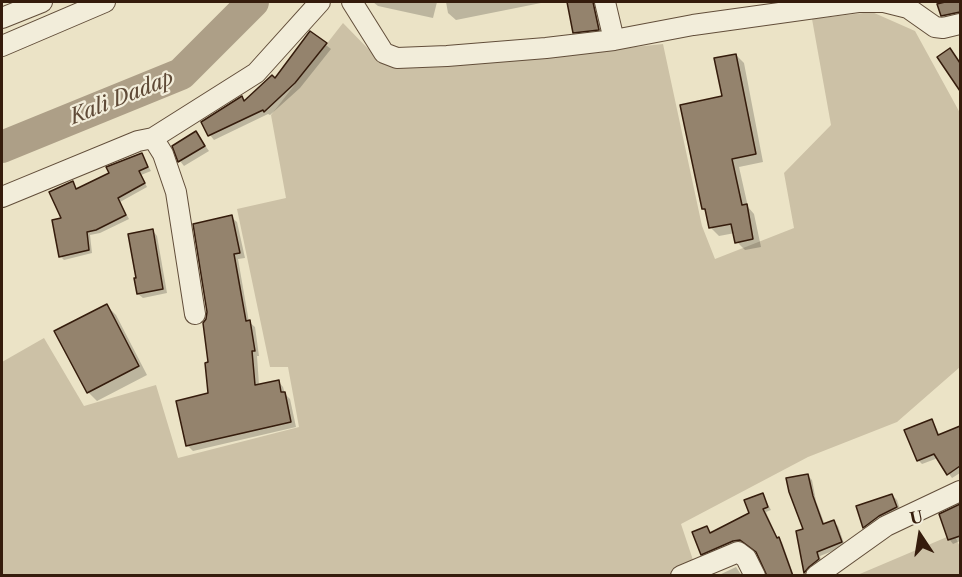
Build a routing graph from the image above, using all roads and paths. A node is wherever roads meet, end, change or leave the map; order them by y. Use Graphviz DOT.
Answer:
graph roads {
  1 [pos="42,2"];
  2 [pos="105,2"];
  3 [pos="320,2"];
  4 [pos="352,2"];
  5 [pos="605,2"];
  6 [pos="882,2"];
  7 [pos="2,18"];
  8 [pos="960,24"];
  9 [pos="614,40"];
  10 [pos="2,46"];
  11 [pos="153,138"];
  12 [pos="2,197"];
  13 [pos="195,314"];
  14 [pos="960,491"];
  15 [pos="681,576"];
  16 [pos="755,576"];
  17 [pos="816,576"];
  1 -- 7 [label="street"];
  2 -- 10 [label="street"];
  3 -- 11 [label="street"];
  4 -- 9 [label="street"];
  5 -- 9 [label="street"];
  6 -- 8 [label="street"];
  6 -- 9 [label="street"];
  11 -- 12 [label="street"];
  11 -- 13 [label="street"];
  14 -- 17 [label="street"];
  15 -- 16 [label="street"];
}
